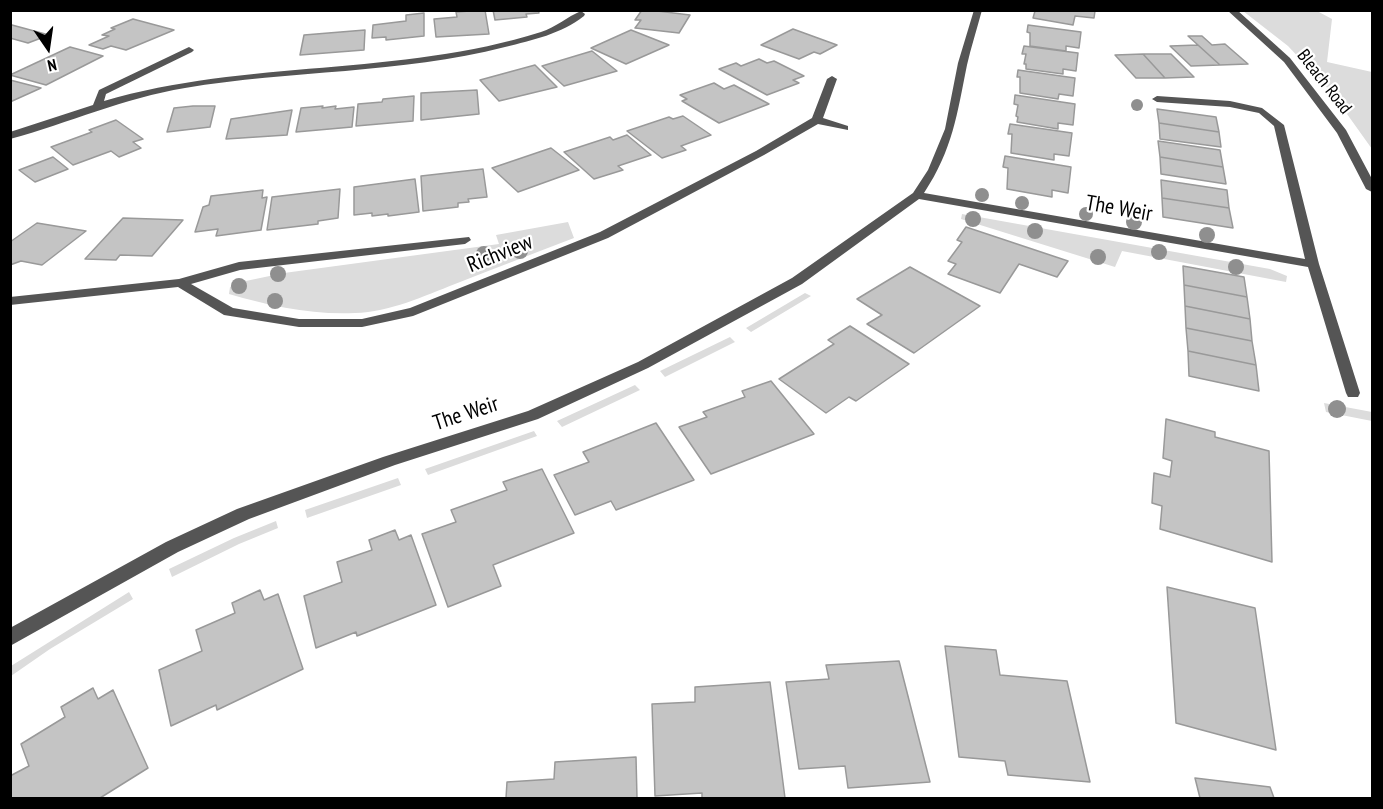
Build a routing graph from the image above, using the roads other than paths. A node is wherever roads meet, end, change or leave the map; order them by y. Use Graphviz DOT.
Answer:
graph roads {
  1 [pos="978,10"];
  2 [pos="1232,10"];
  3 [pos="581,14"];
  4 [pos="189,50"];
  5 [pos="832,79"];
  6 [pos="1157,99"];
  7 [pos="98,105"];
  8 [pos="817,120"];
  9 [pos="844,128"];
  10 [pos="10,136"];
  11 [pos="1372,189"];
  12 [pos="917,195"];
  13 [pos="465,240"];
  14 [pos="1313,264"];
  15 [pos="180,283"];
  16 [pos="10,301"];
  17 [pos="1353,393"];
  18 [pos="10,638"];
  1 -- 12 [label="street, The Weir"];
  2 -- 11 [label="street, Bleach Road"];
  3 -- 7 [label="street"];
  4 -- 7 [label="street"];
  5 -- 8 [label="street"];
  6 -- 14 [label="street"];
  7 -- 10 [label="street"];
  8 -- 9 [label="street"];
  8 -- 15 [label="street, Richview"];
  12 -- 14 [label="street, The Weir"];
  12 -- 18 [label="street, The Weir"];
  13 -- 15 [label="street, Richview"];
  14 -- 17 [label="street"];
  15 -- 16 [label="street, Richview"];
}
